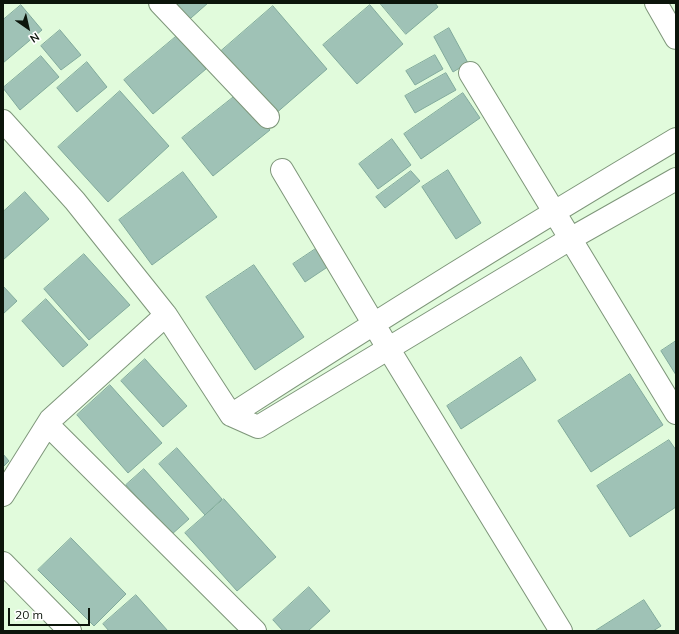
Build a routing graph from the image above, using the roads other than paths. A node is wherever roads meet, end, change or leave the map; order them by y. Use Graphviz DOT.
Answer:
graph roads {
  1 [pos="160,3"];
  2 [pos="656,3"];
  3 [pos="676,38"];
  4 [pos="470,73"];
  5 [pos="268,117"];
  6 [pos="3,122"];
  7 [pos="676,139"];
  8 [pos="282,170"];
  9 [pos="676,179"];
  10 [pos="555,211"];
  11 [pos="570,240"];
  12 [pos="166,315"];
  13 [pos="374,325"];
  14 [pos="388,348"];
  15 [pos="676,413"];
  16 [pos="231,415"];
  17 [pos="48,425"];
  18 [pos="3,495"];
  19 [pos="3,563"];
  20 [pos="70,631"];
  21 [pos="255,631"];
  22 [pos="560,631"];
  1 -- 5 [label="street"];
  2 -- 3 [label="street"];
  4 -- 10 [label="street"];
  6 -- 12 [label="street"];
  7 -- 10 [label="street"];
  8 -- 13 [label="street"];
  9 -- 11 [label="street"];
  10 -- 11 [label="street"];
  10 -- 13 [label="street"];
  11 -- 14 [label="street"];
  11 -- 15 [label="street"];
  12 -- 16 [label="street"];
  12 -- 17 [label="street"];
  13 -- 14 [label="street"];
  13 -- 16 [label="street"];
  14 -- 16 [label="street"];
  14 -- 22 [label="street"];
  17 -- 18 [label="street"];
  17 -- 21 [label="street"];
  19 -- 20 [label="street"];
}
